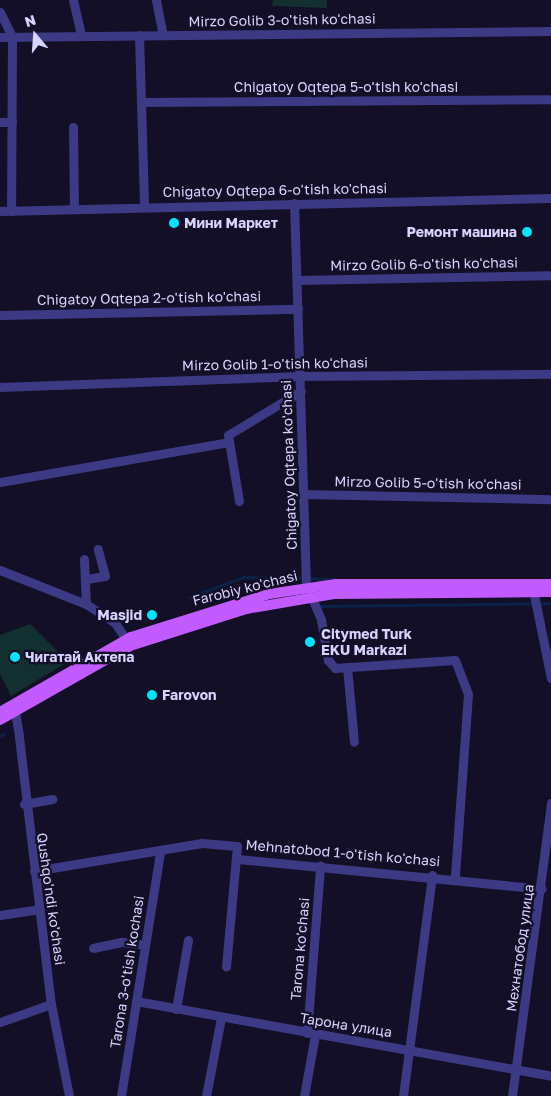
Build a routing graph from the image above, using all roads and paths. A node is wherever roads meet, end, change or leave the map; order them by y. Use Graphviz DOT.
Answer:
graph roads {
  1 [pos="73,0"];
  2 [pos="156,0"];
  3 [pos="0,12"];
  4 [pos="551,31"];
  5 [pos="139,35"];
  6 [pos="163,35"];
  7 [pos="80,36"];
  8 [pos="0,37"];
  9 [pos="12,37"];
  10 [pos="551,99"];
  11 [pos="141,102"];
  12 [pos="0,122"];
  13 [pos="12,122"];
  14 [pos="73,127"];
  15 [pos="551,198"];
  16 [pos="294,203"];
  17 [pos="144,206"];
  18 [pos="74,207"];
  19 [pos="0,211"];
  20 [pos="11,211"];
  21 [pos="551,275"];
  22 [pos="297,280"];
  23 [pos="298,309"];
  24 [pos="0,315"];
  25 [pos="551,374"];
  26 [pos="300,376"];
  27 [pos="0,387"];
  28 [pos="301,391"];
  29 [pos="229,442"];
  30 [pos="0,482"];
  31 [pos="304,494"];
  32 [pos="551,499"];
  33 [pos="239,501"];
  34 [pos="98,549"];
  35 [pos="84,560"];
  36 [pos="0,570"];
  37 [pos="86,579"];
  38 [pos="551,584"];
  39 [pos="533,588"];
  40 [pos="551,592"];
  41 [pos="311,596"];
  42 [pos="86,604"];
  43 [pos="128,643"];
  44 [pos="347,667"];
  45 [pos="551,678"];
  46 [pos="7,711"];
  47 [pos="0,720"];
  48 [pos="354,742"];
  49 [pos="53,798"];
  50 [pos="551,803"];
  51 [pos="24,804"];
  52 [pos="160,853"];
  53 [pos="238,859"];
  54 [pos="320,866"];
  55 [pos="34,871"];
  56 [pos="432,875"];
  57 [pos="455,877"];
  58 [pos="542,889"];
  59 [pos="40,909"];
  60 [pos="0,914"];
  61 [pos="188,940"];
  62 [pos="145,945"];
  63 [pos="93,948"];
  64 [pos="226,968"];
  65 [pos="136,1001"];
  66 [pos="50,1004"];
  67 [pos="176,1009"];
  68 [pos="221,1018"];
  69 [pos="0,1022"];
  70 [pos="311,1034"];
  71 [pos="412,1048"];
  72 [pos="516,1070"];
  73 [pos="551,1076"];
  74 [pos="69,1096"];
  75 [pos="121,1096"];
  76 [pos="206,1096"];
  77 [pos="304,1096"];
  78 [pos="403,1096"];
  79 [pos="512,1096"];
  1 -- 7 [label="street"];
  2 -- 6 [label="street"];
  3 -- 9 [label="street"];
  4 -- 6 [label="street, Mirzo Golib 3-o'tish ko'chasi"];
  5 -- 6 [label="street, Mirzo Golib 3-o'tish ko'chasi"];
  5 -- 7 [label="street, Mirzo Golib 3-o'tish ko'chasi"];
  5 -- 11 [label="street"];
  7 -- 9 [label="street, Mirzo Golib 3-o'tish ko'chasi"];
  8 -- 9 [label="street, Mirzo Golib 3-o'tish ko'chasi"];
  9 -- 13 [label="street"];
  10 -- 11 [label="street, Chigatoy Oqtepa 5-o'tish ko'chasi"];
  11 -- 17 [label="street"];
  12 -- 13 [label="street"];
  13 -- 20 [label="street"];
  14 -- 18 [label="street"];
  15 -- 16 [label="street, Chigatoy Oqtepa 6-o'tish ko'chasi"];
  16 -- 17 [label="street, Chigatoy Oqtepa 6-o'tish ko'chasi"];
  16 -- 22 [label="street, Chigatoy Oqtepa ko'chasi"];
  17 -- 18 [label="street, Chigatoy Oqtepa 6-o'tish ko'chasi"];
  18 -- 20 [label="street, Chigatoy Oqtepa 6-o'tish ko'chasi"];
  19 -- 20 [label="street, Chigatoy Oqtepa 6-o'tish ko'chasi"];
  21 -- 22 [label="street, Mirzo Golib 6-o'tish ko'chasi"];
  22 -- 23 [label="street, Chigatoy Oqtepa ko'chasi"];
  23 -- 24 [label="street, Chigatoy Oqtepa 2-o'tish ko'chasi"];
  23 -- 26 [label="street, Chigatoy Oqtepa ko'chasi"];
  25 -- 26 [label="street, Mirzo Golib 1-o'tish ko'chasi"];
  26 -- 27 [label="street, Mirzo Golib 1-o'tish ko'chasi"];
  26 -- 28 [label="street, Chigatoy Oqtepa ko'chasi"];
  28 -- 29 [label="street"];
  28 -- 31 [label="street, Chigatoy Oqtepa ko'chasi"];
  29 -- 30 [label="street"];
  29 -- 33 [label="street"];
  31 -- 32 [label="street, Mirzo Golib 5-o'tish ko'chasi"];
  31 -- 41 [label="street, Chigatoy Oqtepa ko'chasi"];
  34 -- 37 [label="street"];
  35 -- 37 [label="street"];
  36 -- 42 [label="street"];
  37 -- 42 [label="street"];
  38 -- 39 [label="main road, Farobiy ko'chasi"];
  39 -- 40 [label="main road, Farobiy ko'chasi"];
  39 -- 41 [label="main road, Farobiy ko'chasi"];
  39 -- 45 [label="street"];
  41 -- 43 [label="main road, Farobiy ko'chasi"];
  41 -- 44 [label="street, Chigatoy Oqtepa ko'chasi"];
  42 -- 43 [label="street"];
  43 -- 46 [label="main road, Farobiy ko'chasi"];
  44 -- 48 [label="street"];
  44 -- 57 [label="street"];
  46 -- 47 [label="main road, Farobiy ko'chasi"];
  46 -- 51 [label="street, Qushqo'ndi ko'chasi"];
  49 -- 51 [label="street"];
  50 -- 58 [label="street, Мехнатобод улица"];
  51 -- 55 [label="street, Qushqo'ndi ko'chasi"];
  52 -- 53 [label="street, Mehnatobod 1-o'tish ko'chasi"];
  52 -- 55 [label="street, Mehnatobod 1-o'tish ko'chasi"];
  52 -- 62 [label="street, Tarona 3-o'tish kochasi"];
  53 -- 54 [label="street, Mehnatobod 1-o'tish ko'chasi"];
  53 -- 64 [label="street"];
  54 -- 56 [label="street, Mehnatobod 1-o'tish ko'chasi"];
  54 -- 70 [label="street, Tarona ko'chasi"];
  55 -- 59 [label="street, Qushqo'ndi ko'chasi"];
  56 -- 57 [label="street, Mehnatobod 1-o'tish ko'chasi"];
  56 -- 71 [label="street"];
  57 -- 58 [label="street, Mehnatobod 1-o'tish ko'chasi"];
  58 -- 72 [label="street, Мехнатобод улица"];
  59 -- 60 [label="street"];
  59 -- 66 [label="street, Qushqo'ndi ko'chasi"];
  61 -- 67 [label="street"];
  62 -- 63 [label="street"];
  62 -- 65 [label="street, Tarona 3-o'tish kochasi"];
  65 -- 67 [label="street, Тарона улица"];
  65 -- 75 [label="street, Tarona 3-o'tish kochasi"];
  66 -- 69 [label="street"];
  66 -- 74 [label="street, Qushqo'ndi ko'chasi"];
  67 -- 68 [label="street, Тарона улица"];
  68 -- 70 [label="street, Тарона улица"];
  68 -- 76 [label="street"];
  70 -- 71 [label="street, Тарона улица"];
  70 -- 77 [label="street, Tarona ko'chasi"];
  71 -- 72 [label="street, Тарона улица"];
  71 -- 78 [label="street"];
  72 -- 73 [label="street, Тарона улица"];
  72 -- 79 [label="street, Мехнатобод улица"];
}
